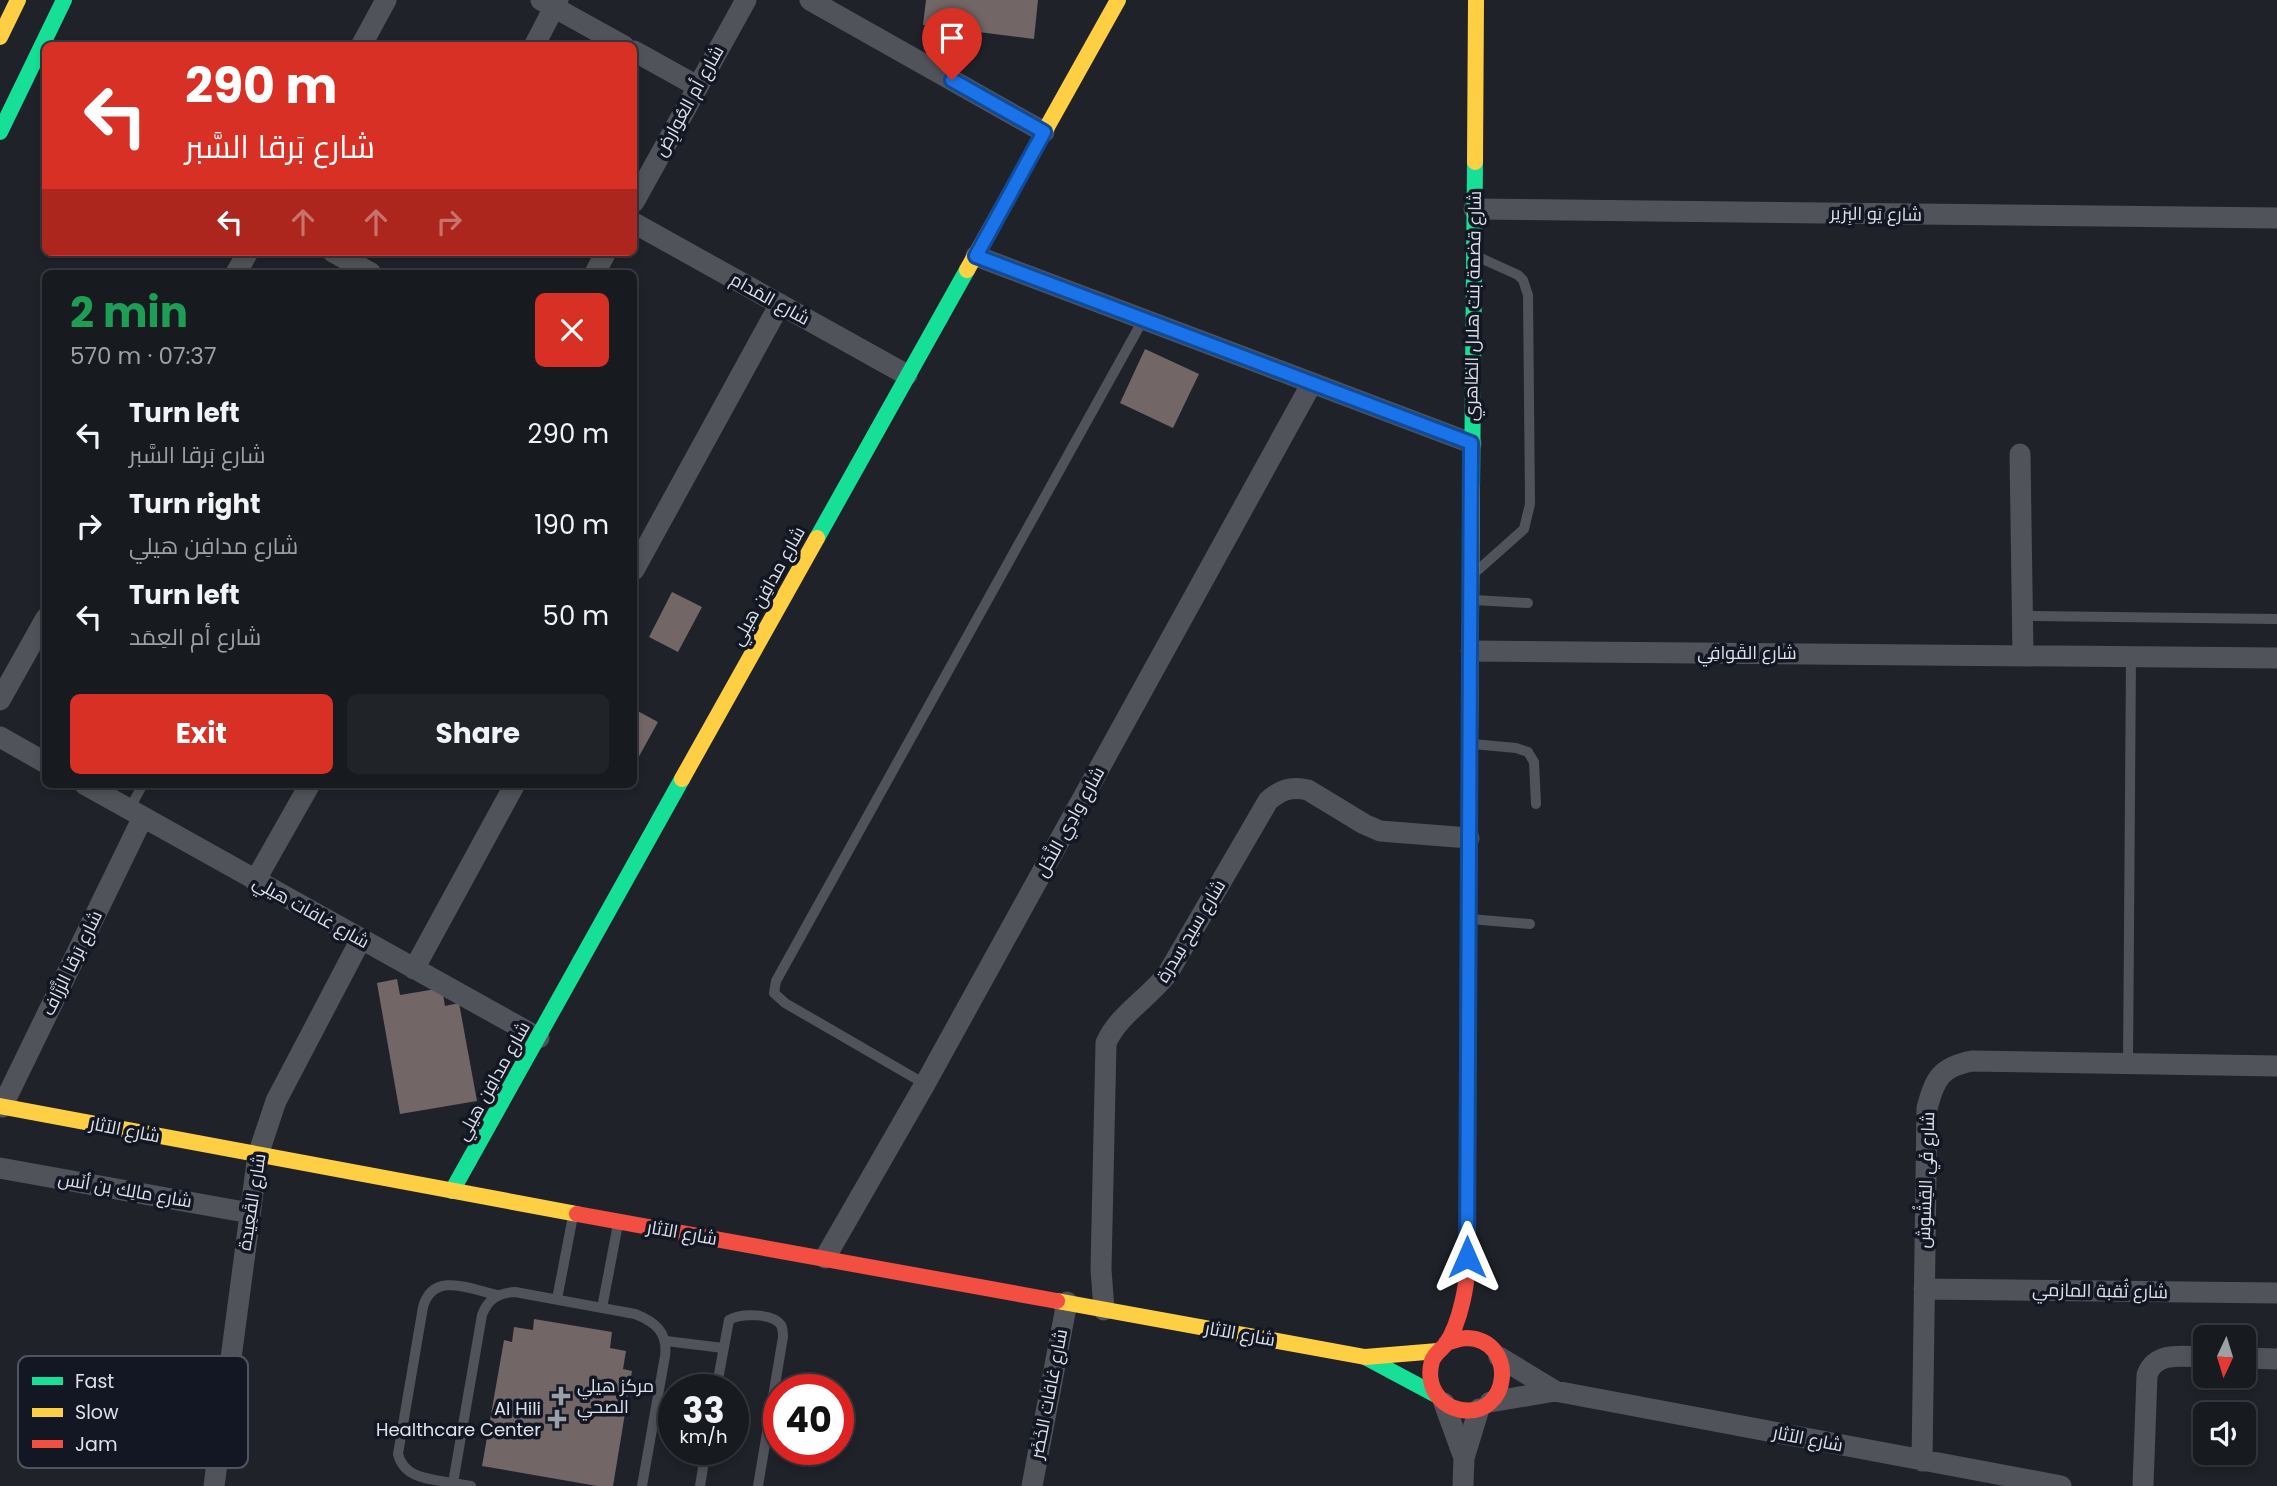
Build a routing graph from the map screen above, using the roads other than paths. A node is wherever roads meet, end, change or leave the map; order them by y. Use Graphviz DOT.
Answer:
graph roads {
  1 [pos="18,0"];
  2 [pos="64,0"];
  3 [pos="386,0"];
  4 [pos="746,0"];
  5 [pos="1118,0"];
  6 [pos="1476,0"];
  7 [pos="814,1"];
  8 [pos="551,2"];
  9 [pos="0,37"];
  10 [pos="44,42"];
  11 [pos="363,42"];
  12 [pos="536,42"];
  13 [pos="617,42"];
  14 [pos="42,45"];
  15 [pos="637,53"];
  16 [pos="696,86"];
  17 [pos="0,132"];
  18 [pos="1044,132"];
  19 [pos="637,196"];
  20 [pos="1475,209"];
  21 [pos="2277,218"];
  22 [pos="637,225"];
  23 [pos="1474,255"];
  24 [pos="340,256"];
  25 [pos="976,256"];
  26 [pos="366,270"];
  27 [pos="780,304"];
  28 [pos="1143,320"];
  29 [pos="907,375"];
  30 [pos="1312,383"];
  31 [pos="1471,443"];
  32 [pos="2020,454"];
  33 [pos="637,565"];
  34 [pos="1471,576"];
  35 [pos="1471,599"];
  36 [pos="1528,603"];
  37 [pos="2023,616"];
  38 [pos="2277,620"];
  39 [pos="42,625"];
  40 [pos="1471,651"];
  41 [pos="2023,655"];
  42 [pos="2131,656"];
  43 [pos="2277,658"];
  44 [pos="0,700"];
  45 [pos="0,737"];
  46 [pos="1470,744"];
  47 [pos="42,761"];
  48 [pos="91,788"];
  49 [pos="142,788"];
  50 [pos="308,788"];
  51 [pos="514,788"];
  52 [pos="1536,804"];
  53 [pos="136,814"];
  54 [pos="1469,838"];
  55 [pos="255,881"];
  56 [pos="1468,919"];
  57 [pos="1530,924"];
  58 [pos="360,939"];
  59 [pos="414,969"];
  60 [pos="539,1038"];
  61 [pos="2128,1065"];
  62 [pos="2277,1066"];
  63 [pos="925,1084"];
  64 [pos="1,1107"];
  65 [pos="258,1155"];
  66 [pos="0,1168"];
  67 [pos="452,1191"];
  68 [pos="250,1213"];
  69 [pos="574,1213"];
  70 [pos="618,1221"];
  71 [pos="825,1258"];
  72 [pos="1467,1283"];
  73 [pos="1924,1289"];
  74 [pos="2277,1293"];
  75 [pos="497,1295"];
  76 [pos="557,1299"];
  77 [pos="1067,1302"];
  78 [pos="602,1308"];
  79 [pos="1104,1310"];
  80 [pos="666,1341"];
  81 [pos="1442,1347"];
  82 [pos="723,1349"];
  83 [pos="1495,1352"];
  84 [pos="231,1356"];
  85 [pos="1365,1357"];
  86 [pos="2193,1357"];
  87 [pos="2256,1358"];
  88 [pos="2277,1359"];
  89 [pos="719,1374"];
  90 [pos="1555,1391"];
  91 [pos="1440,1399"];
  92 [pos="1484,1406"];
  93 [pos="1464,1458"];
  94 [pos="1922,1461"];
  95 [pos="703,1465"];
  96 [pos="216,1468"];
  97 [pos="453,1483"];
  98 [pos="214,1486"];
  99 [pos="471,1486"];
  100 [pos="642,1486"];
  101 [pos="700,1486"];
  102 [pos="758,1486"];
  103 [pos="1032,1486"];
  104 [pos="1463,1486"];
  105 [pos="2061,1486"];
  106 [pos="2143,1486"];
  1 -- 9 [label="main road"];
  2 -- 10 [label="main road"];
  3 -- 11 [label="street"];
  4 -- 16 [label="street, شارع أم العُوارِض"];
  5 -- 18 [label="main road, شارع مدافِن هيلي"];
  6 -- 20 [label="main road, شارع قضمة بنت هلال الظاهري"];
  7 -- 18 [label="street"];
  8 -- 12 [label="street"];
  8 -- 13 [label="street"];
  14 -- 17 [label="main road"];
  15 -- 16 [label="street"];
  16 -- 19 [label="street, شارع أم العُوارِض"];
  18 -- 25 [label="main road, شارع مدافِن هيلي"];
  20 -- 21 [label="street, شارع يَو البِرَير"];
  20 -- 23 [label="main road, شارع قضمة بنت هلال الظاهري"];
  22 -- 27 [label="street, شارع المَدام"];
  23 -- 31 [label="main road, شارع قضمة بنت هلال الظاهري"];
  23 -- 34 [label="lane"];
  24 -- 26 [label="street"];
  25 -- 28 [label="street"];
  25 -- 29 [label="main road, شارع مدافِن هيلي"];
  27 -- 29 [label="street, شارع المَدام"];
  27 -- 33 [label="street"];
  28 -- 30 [label="street"];
  28 -- 63 [label="lane"];
  29 -- 60 [label="main road, شارع مدافِن هيلي"];
  30 -- 31 [label="street"];
  30 -- 63 [label="street, شارع وادِي النَّخَل"];
  31 -- 34 [label="main road, شارع قضمة بنت هلال الظاهري"];
  32 -- 37 [label="street"];
  34 -- 35 [label="main road, شارع قضمة بنت هلال الظاهري"];
  35 -- 36 [label="lane"];
  35 -- 40 [label="main road, شارع قضمة بنت هلال الظاهري"];
  37 -- 38 [label="lane"];
  37 -- 41 [label="street"];
  39 -- 44 [label="street"];
  40 -- 41 [label="street, شارع القَوافِي"];
  40 -- 46 [label="main road, شارع قضمة بنت هلال الظاهري"];
  41 -- 42 [label="street, شارع القَوافِي"];
  42 -- 43 [label="street, شارع القَوافِي"];
  42 -- 61 [label="lane"];
  45 -- 47 [label="street"];
  46 -- 52 [label="lane"];
  46 -- 54 [label="main road, شارع قضمة بنت هلال الظاهري"];
  48 -- 53 [label="street, شارع غافات هيلي"];
  49 -- 53 [label="lane"];
  50 -- 55 [label="street"];
  51 -- 59 [label="street"];
  53 -- 55 [label="street, شارع غافات هيلي"];
  53 -- 64 [label="street, شارع بَرقا الزَّرَّاف"];
  54 -- 56 [label="main road, شارع قضمة بنت هلال الظاهري"];
  54 -- 79 [label="street, شارع سيح سِدرة"];
  55 -- 58 [label="street, شارع غافات هيلي"];
  56 -- 57 [label="lane"];
  56 -- 72 [label="main road, شارع قضمة بنت هلال الظاهري"];
  58 -- 59 [label="street, شارع غافات هيلي"];
  58 -- 65 [label="street, شارع القَعِيدة"];
  59 -- 60 [label="street, شارع غافات هيلي"];
  60 -- 67 [label="main road, شارع مدافِن هيلي"];
  61 -- 62 [label="street, شارع فَي القِشُوش"];
  61 -- 73 [label="street, شارع فَي القِشُوش"];
  63 -- 71 [label="street, شارع وادِي النَّخَل"];
  64 -- 65 [label="main road, شارع الآثار"];
  65 -- 67 [label="main road, شارع الآثار"];
  65 -- 68 [label="street, شارع القَعِيدة"];
  66 -- 68 [label="street, شارع مالِك بن أنَس"];
  67 -- 69 [label="main road, شارع الآثار"];
  68 -- 84 [label="street, شارع القَعِيدة"];
  69 -- 70 [label="main road, شارع الآثار"];
  69 -- 76 [label="lane"];
  70 -- 71 [label="main road, شارع الآثار"];
  70 -- 78 [label="lane"];
  71 -- 77 [label="main road, شارع الآثار"];
  72 -- 81 [label="main road, شارع قضمة بنت هلال الظاهري"];
  72 -- 83 [label="main road, شارع قضمة بنت هلال الظاهري"];
  73 -- 74 [label="street, شارع ثُقبة المازمي"];
  73 -- 94 [label="street, شارع فَي القِشُوش"];
  75 -- 76 [label="lane"];
  75 -- 97 [label="lane"];
  75 -- 97 [label="lane"];
  76 -- 78 [label="lane"];
  77 -- 79 [label="main road, شارع الآثار"];
  77 -- 103 [label="street, شارع غافات الخَضَر"];
  78 -- 80 [label="lane"];
  79 -- 85 [label="main road, شارع الآثار"];
  80 -- 82 [label="lane"];
  80 -- 100 [label="lane"];
  81 -- 83 [label="main road"];
  81 -- 85 [label="main road, شارع الآثار"];
  81 -- 91 [label="main road"];
  82 -- 89 [label="lane"];
  82 -- 102 [label="lane"];
  83 -- 90 [label="street, شارع الآثار"];
  83 -- 92 [label="main road"];
  85 -- 91 [label="main road, شارع الآثار"];
  86 -- 106 [label="street"];
  87 -- 88 [label="street"];
  90 -- 92 [label="street, شارع الآثار"];
  90 -- 94 [label="street, شارع الآثار"];
  91 -- 92 [label="main road"];
  91 -- 93 [label="street"];
  92 -- 93 [label="street"];
  93 -- 104 [label="street"];
  94 -- 105 [label="street, شارع الآثار"];
  95 -- 101 [label="lane"];
  96 -- 98 [label="street, شارع القَعِيدة"];
  97 -- 99 [label="lane"];
}
